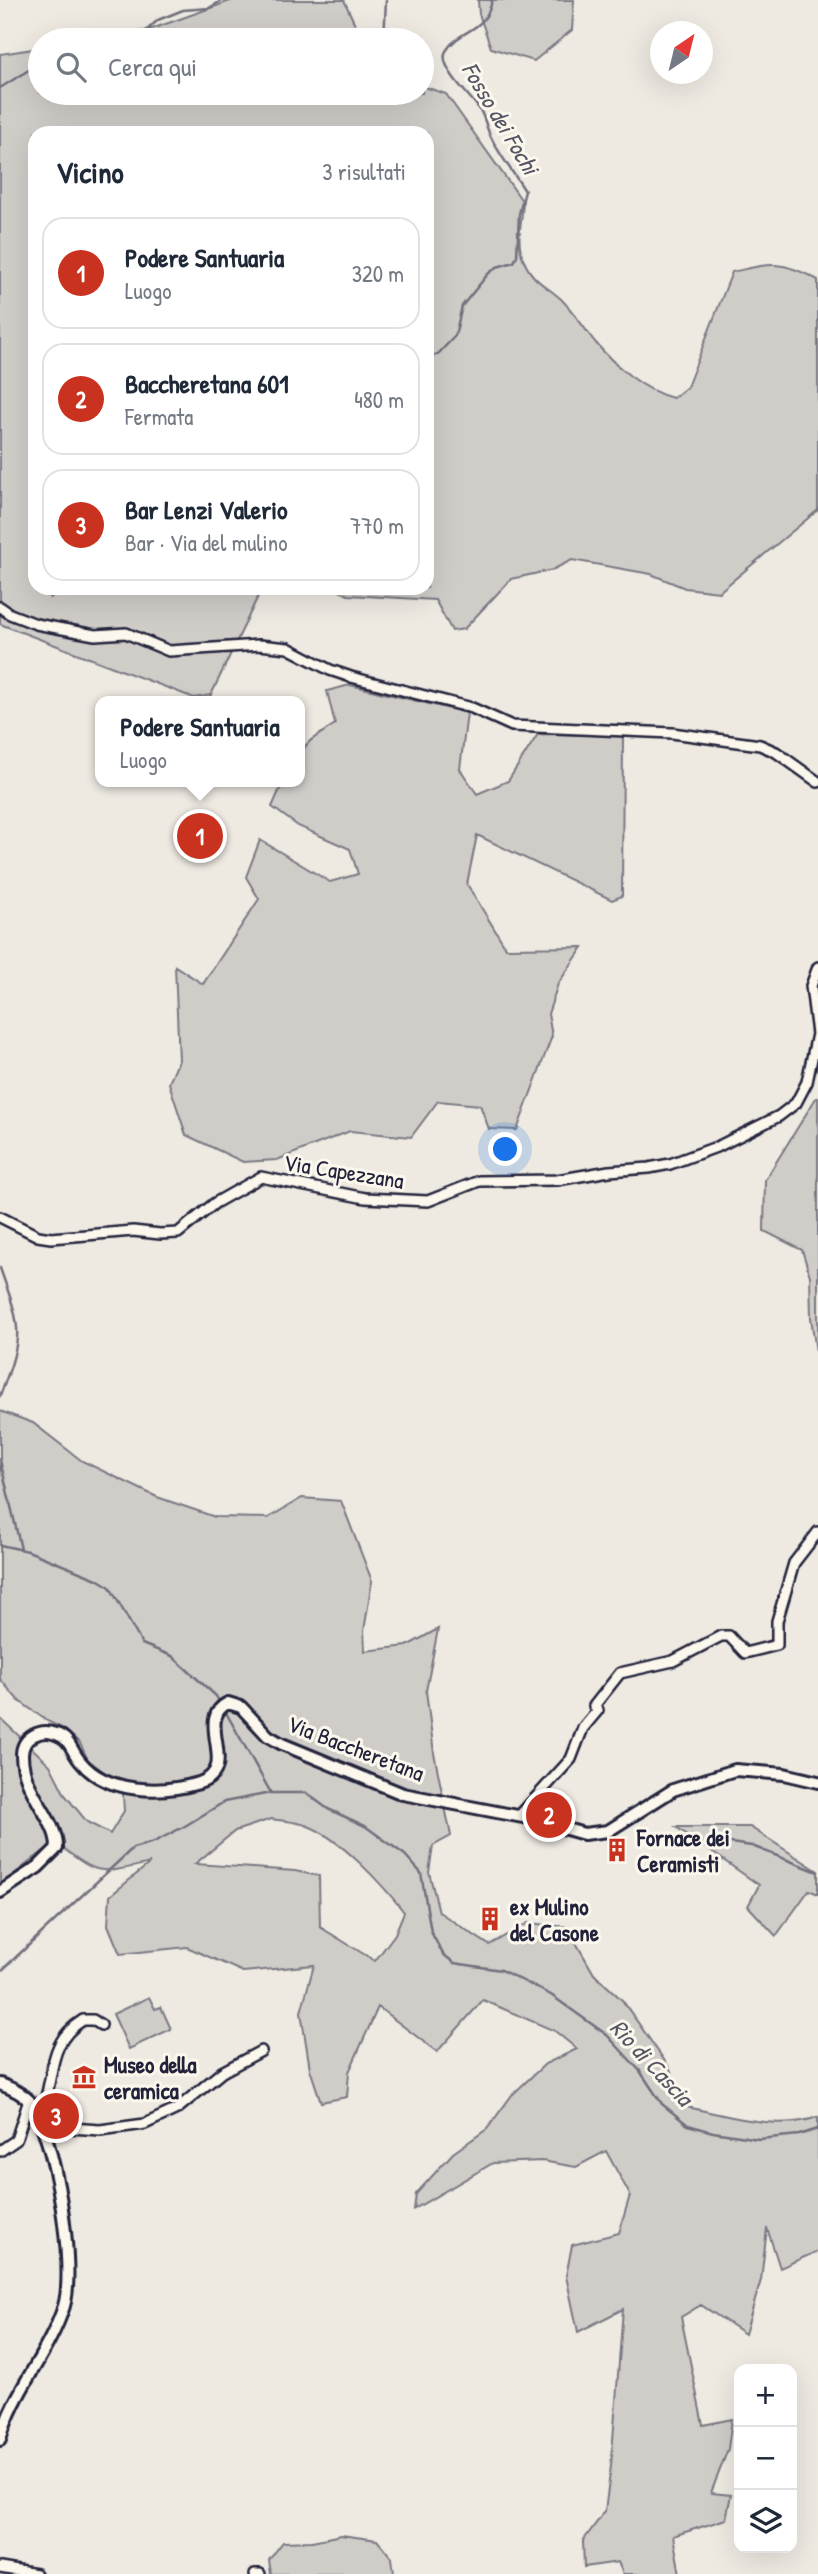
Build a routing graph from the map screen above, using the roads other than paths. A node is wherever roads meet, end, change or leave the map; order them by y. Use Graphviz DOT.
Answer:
graph roads {
  1 [pos="0,607"];
  2 [pos="818,782"];
  3 [pos="818,967"];
  4 [pos="0,1217"];
  5 [pos="818,1532"];
  6 [pos="818,1782"];
  7 [pos="519,1816"];
  8 [pos="0,1892"];
  9 [pos="101,2025"];
  10 [pos="261,2051"];
  11 [pos="0,2084"];
  12 [pos="25,2098"];
  13 [pos="41,2122"];
  14 [pos="0,2151"];
  15 [pos="0,2440"];
  16 [pos="0,2568"];
  17 [pos="36,2574"];
  1 -- 2 [label="street"];
  3 -- 4 [label="street, Via Capezzana"];
  5 -- 7 [label="street"];
  6 -- 7 [label="street, Via Baccheretana"];
  7 -- 8 [label="street, Via Baccheretana"];
  9 -- 13 [label="street"];
  10 -- 13 [label="street"];
  11 -- 12 [label="street"];
  12 -- 13 [label="street"];
  12 -- 14 [label="street"];
  13 -- 15 [label="street"];
  16 -- 17 [label="street"];
}
